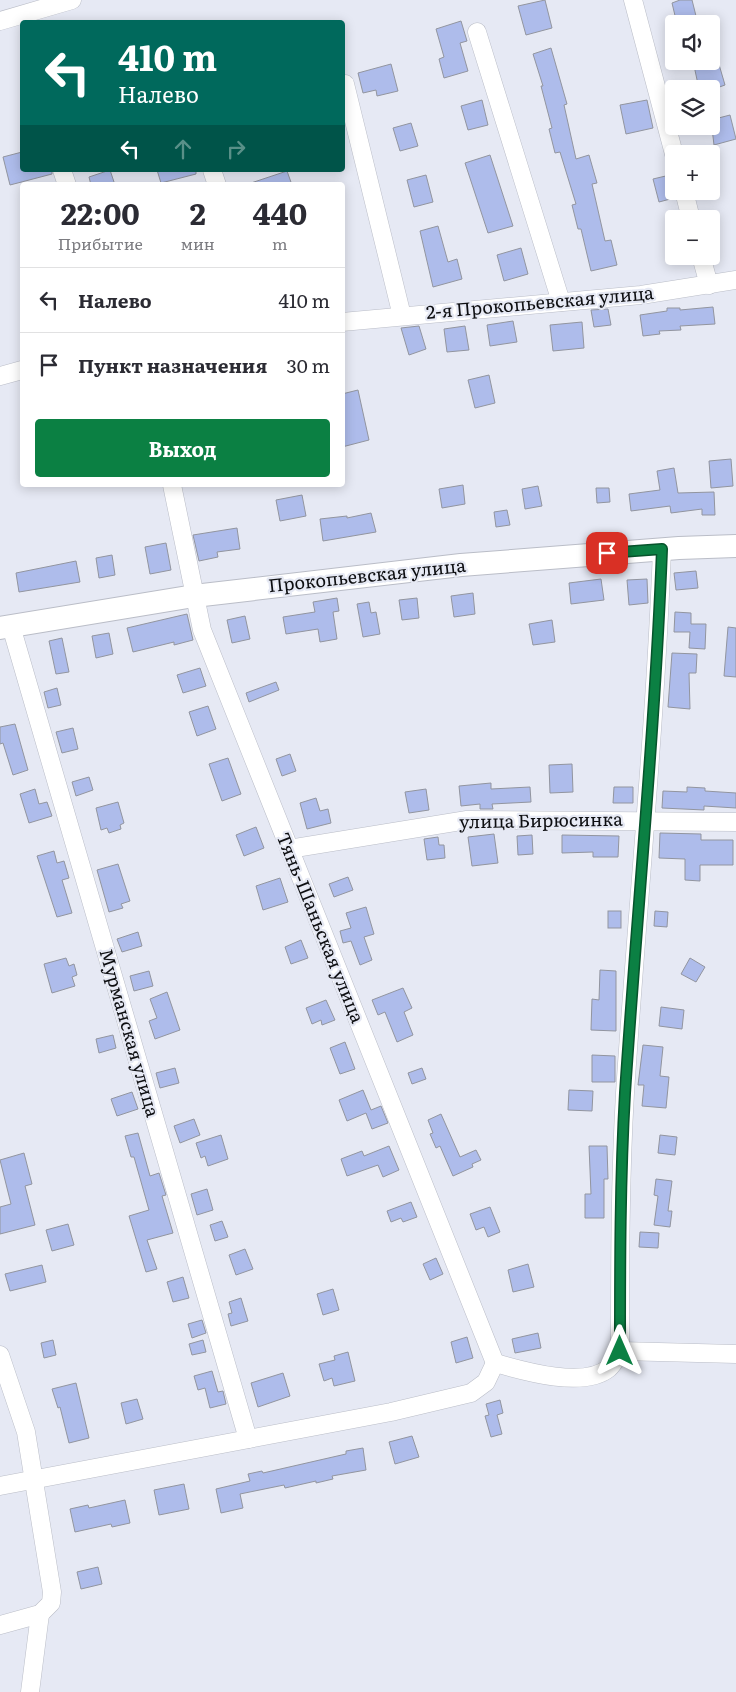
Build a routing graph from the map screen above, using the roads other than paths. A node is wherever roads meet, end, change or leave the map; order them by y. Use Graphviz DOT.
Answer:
graph roads {
  1 [pos="72,0"];
  2 [pos="633,0"];
  3 [pos="0,21"];
  4 [pos="477,32"];
  5 [pos="345,84"];
  6 [pos="672,145"];
  7 [pos="703,265"];
  8 [pos="736,280"];
  9 [pos="709,285"];
  10 [pos="561,302"];
  11 [pos="402,316"];
  12 [pos="345,322"];
  13 [pos="20,371"];
  14 [pos="0,376"];
  15 [pos="172,487"];
  16 [pos="736,546"];
  17 [pos="662,549"];
  18 [pos="194,596"];
  19 [pos="6,627"];
  20 [pos="646,820"];
  21 [pos="736,822"];
  22 [pos="289,849"];
  23 [pos="620,1351"];
  24 [pos="736,1354"];
  25 [pos="0,1355"];
  26 [pos="495,1363"];
  27 [pos="248,1439"];
  28 [pos="34,1480"];
  29 [pos="0,1486"];
  30 [pos="40,1614"];
  31 [pos="0,1625"];
  32 [pos="30,1692"];
  1 -- 3 [label="street"];
  2 -- 6 [label="street"];
  4 -- 10 [label="street"];
  5 -- 11 [label="street"];
  7 -- 9 [label="street"];
  8 -- 9 [label="street, 2-я Прокопьевская улица"];
  9 -- 10 [label="street, 2-я Прокопьевская улица"];
  10 -- 11 [label="street, 2-я Прокопьевская улица"];
  11 -- 12 [label="street, 2-я Прокопьевская улица"];
  13 -- 14 [label="street"];
  15 -- 18 [label="street, Тянь-Шаньская улица"];
  16 -- 17 [label="main road, Прокопьевская улица"];
  17 -- 18 [label="main road, Прокопьевская улица"];
  17 -- 20 [label="street"];
  18 -- 19 [label="main road, Прокопьевская улица"];
  18 -- 22 [label="street, Тянь-Шаньская улица"];
  19 -- 27 [label="street, Мурманская улица"];
  20 -- 21 [label="street, улица Бирюсинка"];
  20 -- 22 [label="street, улица Бирюсинка"];
  20 -- 23 [label="street"];
  22 -- 26 [label="street, Тянь-Шаньская улица"];
  23 -- 24 [label="street"];
  23 -- 26 [label="street"];
  25 -- 28 [label="street"];
  26 -- 27 [label="street"];
  27 -- 28 [label="street"];
  28 -- 29 [label="street"];
  28 -- 30 [label="street"];
  30 -- 31 [label="street"];
  30 -- 32 [label="street"];
}
